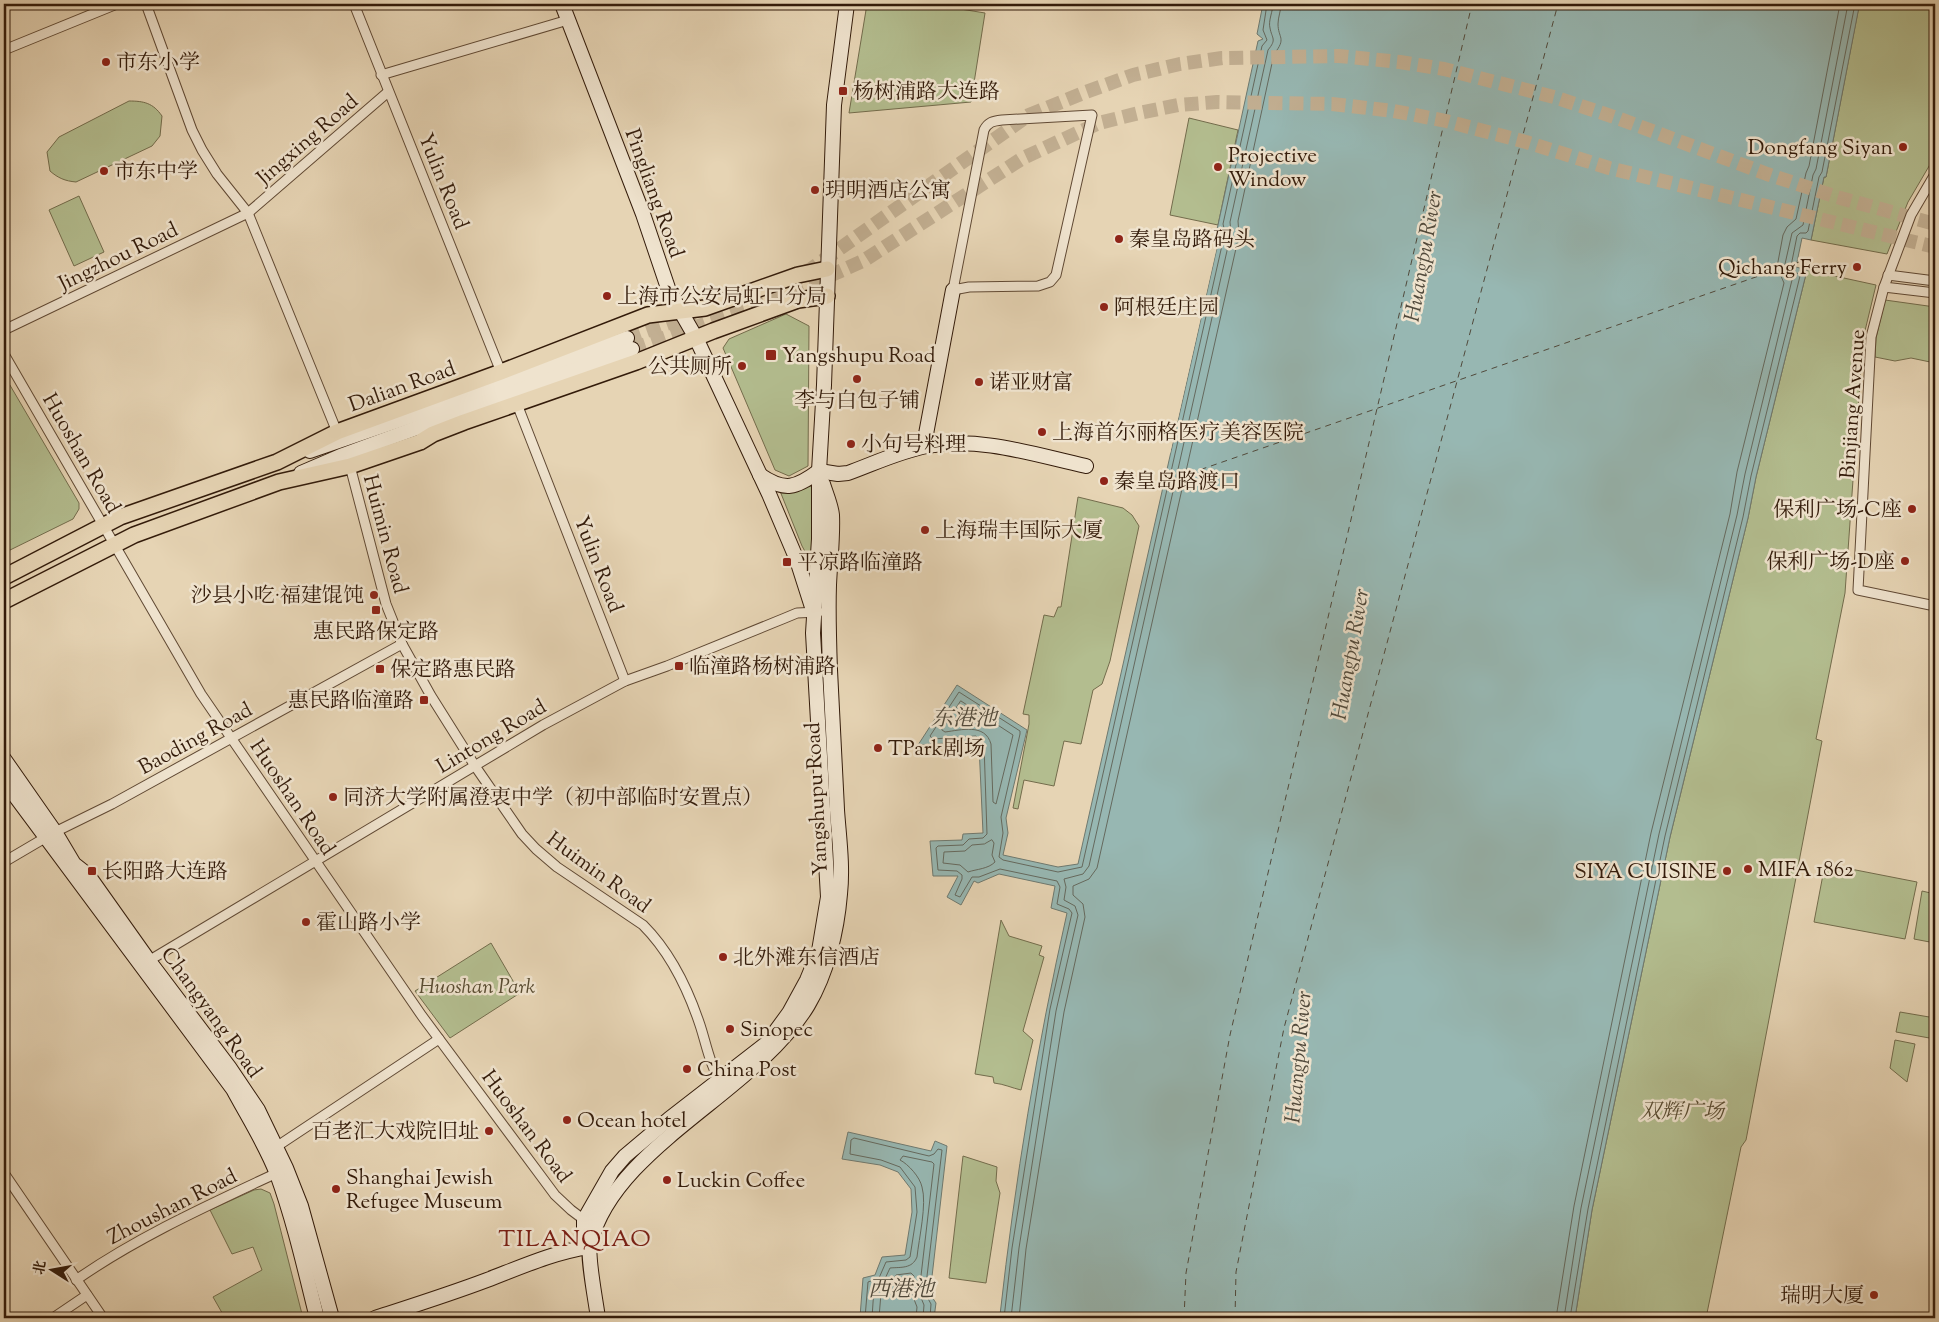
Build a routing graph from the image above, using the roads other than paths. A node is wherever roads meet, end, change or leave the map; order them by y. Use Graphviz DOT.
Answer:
graph roads {
  1 [pos="117,4"];
  2 [pos="146,4"];
  3 [pos="354,4"];
  4 [pos="562,4"];
  5 [pos="847,4"];
  6 [pos="568,20"];
  7 [pos="4,50"];
  8 [pos="381,75"];
  9 [pos="388,92"];
  10 [pos="1935,174"];
  11 [pos="248,213"];
  12 [pos="827,269"];
  13 [pos="1888,275"];
  14 [pos="1935,282"];
  15 [pos="1884,286"];
  16 [pos="953,290"];
  17 [pos="1935,294"];
  18 [pos="827,296"];
  19 [pos="681,312"];
  20 [pos="4,330"];
  21 [pos="696,338"];
  22 [pos="4,354"];
  23 [pos="501,372"];
  24 [pos="517,404"];
  25 [pos="337,432"];
  26 [pos="927,446"];
  27 [pos="277,462"];
  28 [pos="350,466"];
  29 [pos="1086,466"];
  30 [pos="819,471"];
  31 [pos="759,475"];
  32 [pos="279,482"];
  33 [pos="103,525"];
  34 [pos="114,544"];
  35 [pos="4,577"];
  36 [pos="4,601"];
  37 [pos="1935,606"];
  38 [pos="828,611"];
  39 [pos="814,612"];
  40 [pos="402,644"];
  41 [pos="625,681"];
  42 [pos="232,738"];
  43 [pos="4,759"];
  44 [pos="475,766"];
  45 [pos="4,781"];
  46 [pos="50,835"];
  47 [pos="315,861"];
  48 [pos="4,862"];
  49 [pos="145,964"];
  50 [pos="439,1039"];
  51 [pos="724,1085"];
  52 [pos="271,1150"];
  53 [pos="281,1170"];
  54 [pos="4,1173"];
  55 [pos="590,1223"];
  56 [pos="590,1247"];
  57 [pos="76,1280"];
  58 [pos="87,1296"];
  59 [pos="53,1318"];
  60 [pos="104,1318"];
  61 [pos="317,1318"];
  62 [pos="332,1318"];
  63 [pos="375,1318"];
  64 [pos="598,1318"];
  1 -- 7 [label="street"];
  2 -- 11 [label="street"];
  3 -- 8 [label="street, Yulin Road"];
  4 -- 6 [label="main road, Pingliang Road"];
  5 -- 12 [label="main road, Yangshupu Road"];
  6 -- 8 [label="street"];
  6 -- 19 [label="main road, Pingliang Road"];
  8 -- 9 [label="street, Yulin Road"];
  9 -- 11 [label="street, Jingxing Road"];
  9 -- 23 [label="street, Yulin Road"];
  10 -- 13 [label="street, Binjiang Avenue"];
  11 -- 20 [label="street, Jingzhou Road"];
  11 -- 25 [label="street"];
  12 -- 18 [label="main road, Yangshupu Road"];
  12 -- 19 [label="main road, Dalian Road"];
  13 -- 14 [label="street"];
  13 -- 15 [label="street, Binjiang Avenue"];
  15 -- 17 [label="street"];
  15 -- 37 [label="street, Binjiang Avenue"];
  16 -- 16 [label="street"];
  16 -- 26 [label="main road"];
  18 -- 21 [label="main road"];
  18 -- 30 [label="main road, Yangshupu Road"];
  19 -- 21 [label="main road, Pingliang Road"];
  19 -- 23 [label="main road, Dalian Road"];
  21 -- 24 [label="main road"];
  21 -- 31 [label="main road, Pingliang Road"];
  22 -- 33 [label="street, Huoshan Road"];
  23 -- 25 [label="main road, Dalian Road"];
  24 -- 28 [label="main road"];
  24 -- 41 [label="street, Yulin Road"];
  25 -- 27 [label="main road, Dalian Road"];
  26 -- 29 [label="main road"];
  26 -- 30 [label="main road"];
  27 -- 32 [label="main road"];
  27 -- 33 [label="main road, Dalian Road"];
  28 -- 32 [label="main road"];
  28 -- 40 [label="street, Huimin Road"];
  30 -- 31 [label="main road"];
  30 -- 38 [label="main road, Yangshupu Road"];
  30 -- 39 [label="main road, Yangshupu Road"];
  31 -- 39 [label="main road, Pingliang Road"];
  32 -- 34 [label="main road"];
  33 -- 34 [label="street, Huoshan Road"];
  33 -- 35 [label="main road, Dalian Road"];
  34 -- 36 [label="main road"];
  34 -- 42 [label="street, Huoshan Road"];
  38 -- 39 [label="street, Lintong Road"];
  38 -- 51 [label="main road, Yangshupu Road"];
  39 -- 41 [label="street, Lintong Road"];
  39 -- 51 [label="main road, Yangshupu Road"];
  40 -- 42 [label="street, Baoding Road"];
  40 -- 44 [label="street, Huimin Road"];
  41 -- 44 [label="street, Lintong Road"];
  42 -- 46 [label="street, Baoding Road"];
  42 -- 47 [label="street, Huoshan Road"];
  43 -- 46 [label="main road, Changyang Road"];
  44 -- 47 [label="street, Lintong Road"];
  44 -- 51 [label="street, Huimin Road"];
  45 -- 46 [label="main road, Changyang Road"];
  46 -- 48 [label="street, Baoding Road"];
  46 -- 49 [label="main road, Changyang Road"];
  47 -- 49 [label="street, Lintong Road"];
  47 -- 50 [label="street, Huoshan Road"];
  49 -- 52 [label="main road, Changyang Road"];
  50 -- 52 [label="street"];
  50 -- 55 [label="street, Huoshan Road"];
  51 -- 55 [label="main road"];
  52 -- 53 [label="main road, Changyang Road"];
  53 -- 57 [label="street, Zhoushan Road"];
  53 -- 61 [label="main road, Changyang Road"];
  53 -- 62 [label="main road, Changyang Road"];
  54 -- 57 [label="street"];
  55 -- 56 [label="main road"];
  56 -- 63 [label="main road"];
  56 -- 64 [label="main road"];
  57 -- 58 [label="street"];
  58 -- 59 [label="street"];
  58 -- 60 [label="street"];
}
